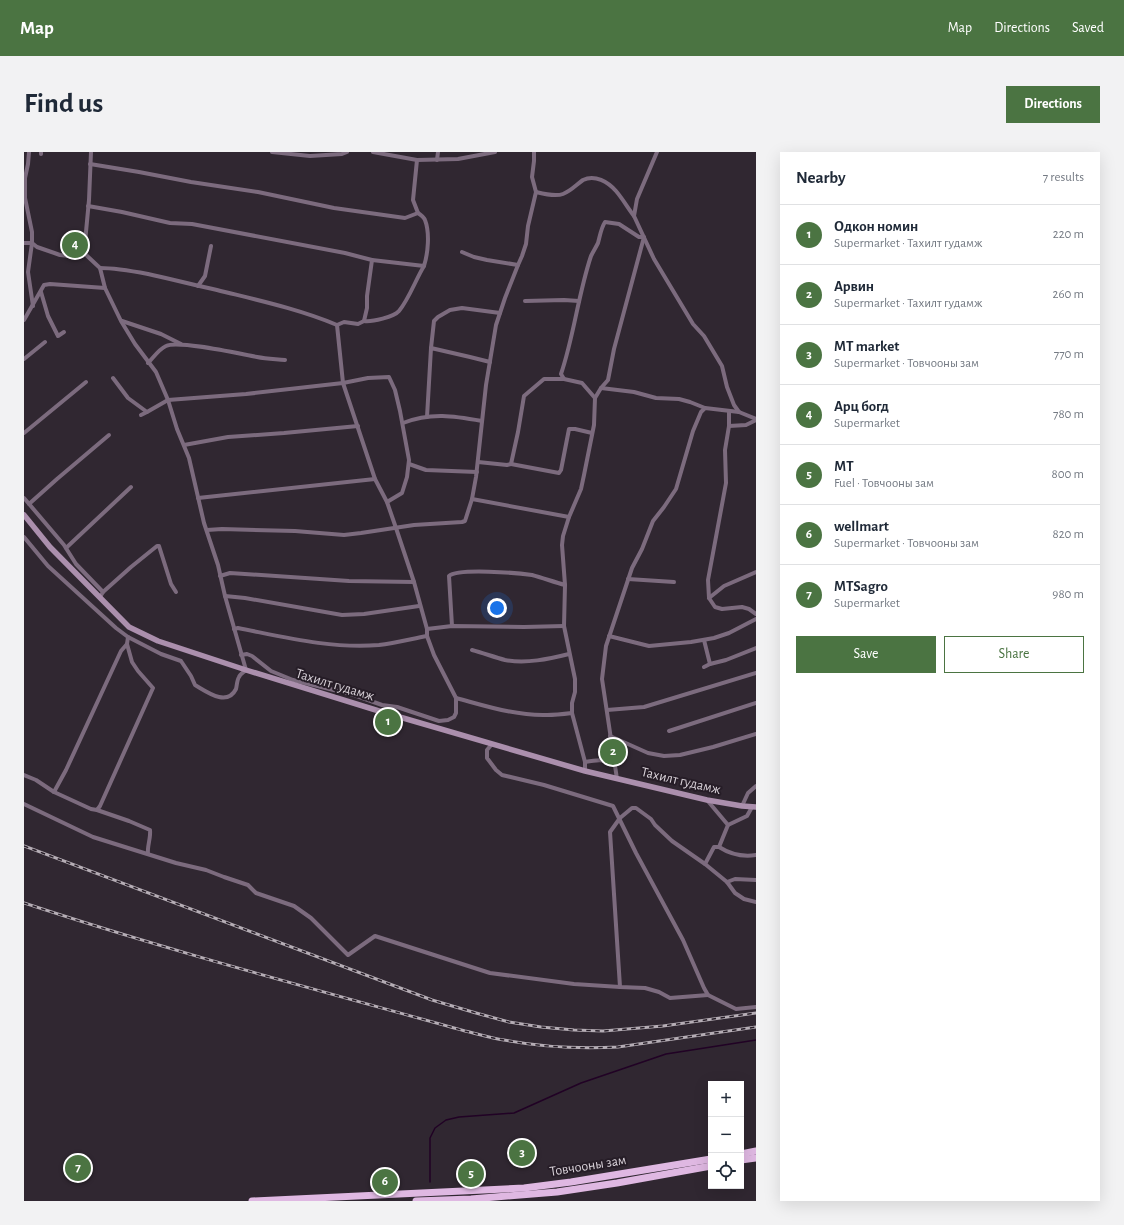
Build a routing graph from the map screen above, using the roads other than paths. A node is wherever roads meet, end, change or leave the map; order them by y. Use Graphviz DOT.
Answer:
graph roads {
  1 [pos="29,152"];
  2 [pos="91,152"];
  3 [pos="272,152"];
  4 [pos="347,152"];
  5 [pos="374,152"];
  6 [pos="438,152"];
  7 [pos="495,152"];
  8 [pos="534,152"];
  9 [pos="657,152"];
  10 [pos="417,160"];
  11 [pos="437,160"];
  12 [pos="90,164"];
  13 [pos="24,192"];
  14 [pos="536,192"];
  15 [pos="88,206"];
  16 [pos="418,213"];
  17 [pos="634,216"];
  18 [pos="644,237"];
  19 [pos="24,243"];
  20 [pos="32,243"];
  21 [pos="211,246"];
  22 [pos="462,252"];
  23 [pos="84,253"];
  24 [pos="372,260"];
  25 [pos="518,265"];
  26 [pos="424,266"];
  27 [pos="100,268"];
  28 [pos="198,286"];
  29 [pos="105,288"];
  30 [pos="41,292"];
  31 [pos="579,300"];
  32 [pos="525,301"];
  33 [pos="33,306"];
  34 [pos="500,313"];
  35 [pos="24,320"];
  36 [pos="121,321"];
  37 [pos="364,321"];
  38 [pos="337,325"];
  39 [pos="64,332"];
  40 [pos="45,342"];
  41 [pos="182,345"];
  42 [pos="431,348"];
  43 [pos="24,359"];
  44 [pos="285,360"];
  45 [pos="490,362"];
  46 [pos="148,363"];
  47 [pos="113,378"];
  48 [pos="564,379"];
  49 [pos="86,382"];
  50 [pos="343,383"];
  51 [pos="601,388"];
  52 [pos="595,398"];
  53 [pos="168,400"];
  54 [pos="705,408"];
  55 [pos="729,411"];
  56 [pos="147,412"];
  57 [pos="739,412"];
  58 [pos="141,415"];
  59 [pos="427,417"];
  60 [pos="756,420"];
  61 [pos="482,421"];
  62 [pos="403,423"];
  63 [pos="358,426"];
  64 [pos="729,426"];
  65 [pos="24,433"];
  66 [pos="592,433"];
  67 [pos="109,435"];
  68 [pos="184,445"];
  69 [pos="478,462"];
  70 [pos="409,464"];
  71 [pos="511,464"];
  72 [pos="477,472"];
  73 [pos="375,479"];
  74 [pos="131,487"];
  75 [pos="24,498"];
  76 [pos="198,498"];
  77 [pos="472,499"];
  78 [pos="387,502"];
  79 [pos="30,504"];
  80 [pos="24,515"];
  81 [pos="569,516"];
  82 [pos="396,528"];
  83 [pos="207,530"];
  84 [pos="24,537"];
  85 [pos="66,548"];
  86 [pos="756,572"];
  87 [pos="220,576"];
  88 [pos="628,579"];
  89 [pos="414,582"];
  90 [pos="674,582"];
  91 [pos="565,585"];
  92 [pos="176,592"];
  93 [pos="101,594"];
  94 [pos="225,596"];
  95 [pos="709,598"];
  96 [pos="419,606"];
  97 [pos="756,614"];
  98 [pos="756,619"];
  99 [pos="452,626"];
  100 [pos="564,626"];
  101 [pos="234,629"];
  102 [pos="427,629"];
  103 [pos="427,636"];
  104 [pos="609,636"];
  105 [pos="128,637"];
  106 [pos="704,640"];
  107 [pos="127,644"];
  108 [pos="756,648"];
  109 [pos="472,650"];
  110 [pos="569,654"];
  111 [pos="241,655"];
  112 [pos="710,664"];
  113 [pos="704,667"];
  114 [pos="246,670"];
  115 [pos="756,673"];
  116 [pos="456,698"];
  117 [pos="756,703"];
  118 [pos="382,705"];
  119 [pos="607,710"];
  120 [pos="379,711"];
  121 [pos="572,713"];
  122 [pos="432,719"];
  123 [pos="430,725"];
  124 [pos="668,731"];
  125 [pos="756,734"];
  126 [pos="610,736"];
  127 [pos="492,744"];
  128 [pos="585,762"];
  129 [pos="614,763"];
  130 [pos="585,771"];
  131 [pos="24,775"];
  132 [pos="617,779"];
  133 [pos="756,786"];
  134 [pos="54,792"];
  135 [pos="707,800"];
  136 [pos="24,804"];
  137 [pos="742,806"];
  138 [pos="754,807"];
  139 [pos="97,810"];
  140 [pos="620,818"];
  141 [pos="728,825"];
  142 [pos="719,847"];
  143 [pos="148,854"];
  144 [pos="756,855"];
  145 [pos="705,864"];
  146 [pos="756,880"];
  147 [pos="727,882"];
  148 [pos="756,902"];
  149 [pos="620,987"];
  150 [pos="708,995"];
  151 [pos="756,1007"];
  152 [pos="756,1151"];
  153 [pos="744,1153"];
  154 [pos="756,1158"];
  155 [pos="708,1159"];
  156 [pos="744,1160"];
  157 [pos="708,1167"];
  158 [pos="471,1190"];
  159 [pos="471,1200"];
  160 [pos="252,1201"];
  161 [pos="416,1201"];
  1 -- 13 [label="street"];
  2 -- 12 [label="street"];
  3 -- 4 [label="street"];
  5 -- 10 [label="street"];
  6 -- 11 [label="street"];
  7 -- 11 [label="street"];
  8 -- 14 [label="street"];
  9 -- 17 [label="street"];
  10 -- 11 [label="street"];
  10 -- 16 [label="street"];
  12 -- 15 [label="street"];
  12 -- 16 [label="street"];
  13 -- 20 [label="street"];
  14 -- 17 [label="street"];
  14 -- 25 [label="street"];
  15 -- 23 [label="street"];
  15 -- 24 [label="street"];
  16 -- 26 [label="street"];
  17 -- 18 [label="street"];
  18 -- 31 [label="street"];
  18 -- 51 [label="street"];
  18 -- 57 [label="street"];
  19 -- 20 [label="street"];
  20 -- 23 [label="street"];
  20 -- 33 [label="street"];
  21 -- 28 [label="street"];
  22 -- 25 [label="street"];
  23 -- 27 [label="street"];
  24 -- 26 [label="street"];
  24 -- 37 [label="street"];
  25 -- 34 [label="street"];
  26 -- 37 [label="street"];
  27 -- 28 [label="street"];
  27 -- 29 [label="street"];
  28 -- 38 [label="street"];
  29 -- 30 [label="street"];
  29 -- 36 [label="street"];
  30 -- 33 [label="street"];
  30 -- 39 [label="street"];
  31 -- 32 [label="street"];
  31 -- 48 [label="street"];
  33 -- 35 [label="street"];
  34 -- 42 [label="street"];
  34 -- 45 [label="street"];
  36 -- 41 [label="street"];
  36 -- 46 [label="street"];
  37 -- 38 [label="street"];
  38 -- 50 [label="street"];
  40 -- 43 [label="street"];
  41 -- 44 [label="street"];
  41 -- 46 [label="street"];
  42 -- 45 [label="street"];
  42 -- 59 [label="street"];
  45 -- 61 [label="street"];
  46 -- 53 [label="street"];
  47 -- 56 [label="street"];
  48 -- 52 [label="street"];
  48 -- 71 [label="street"];
  49 -- 65 [label="street"];
  50 -- 53 [label="street"];
  50 -- 62 [label="street"];
  50 -- 63 [label="street"];
  51 -- 52 [label="street"];
  51 -- 54 [label="street"];
  52 -- 66 [label="street"];
  53 -- 56 [label="street"];
  53 -- 68 [label="street"];
  54 -- 55 [label="street"];
  54 -- 88 [label="street"];
  55 -- 57 [label="street"];
  55 -- 64 [label="street"];
  56 -- 58 [label="street"];
  57 -- 60 [label="street"];
  59 -- 61 [label="street"];
  59 -- 62 [label="street"];
  60 -- 64 [label="street"];
  61 -- 69 [label="street"];
  62 -- 70 [label="street"];
  63 -- 68 [label="street"];
  63 -- 73 [label="street"];
  64 -- 95 [label="street"];
  66 -- 71 [label="street"];
  66 -- 81 [label="street"];
  67 -- 79 [label="street"];
  68 -- 76 [label="street"];
  69 -- 71 [label="street"];
  69 -- 72 [label="street"];
  70 -- 72 [label="street"];
  70 -- 78 [label="street"];
  72 -- 77 [label="street"];
  73 -- 76 [label="street"];
  73 -- 78 [label="street"];
  74 -- 85 [label="street"];
  75 -- 79 [label="street"];
  76 -- 83 [label="street"];
  77 -- 81 [label="street"];
  77 -- 82 [label="street"];
  78 -- 82 [label="street"];
  79 -- 85 [label="street"];
  80 -- 93 [label="main road, Тахилт гудамж"];
  81 -- 91 [label="street"];
  82 -- 83 [label="street"];
  82 -- 89 [label="street"];
  83 -- 87 [label="street"];
  84 -- 105 [label="street"];
  85 -- 93 [label="street"];
  86 -- 95 [label="street"];
  87 -- 89 [label="street"];
  87 -- 94 [label="street"];
  88 -- 90 [label="street"];
  88 -- 104 [label="street"];
  89 -- 96 [label="street"];
  91 -- 99 [label="street"];
  91 -- 100 [label="street"];
  92 -- 93 [label="street"];
  93 -- 114 [label="main road, Тахилт гудамж"];
  94 -- 96 [label="street"];
  94 -- 101 [label="street"];
  95 -- 97 [label="street"];
  96 -- 102 [label="street"];
  98 -- 106 [label="street"];
  99 -- 100 [label="street"];
  99 -- 102 [label="street"];
  100 -- 110 [label="street"];
  101 -- 103 [label="street"];
  101 -- 111 [label="street"];
  102 -- 103 [label="street"];
  103 -- 116 [label="street"];
  104 -- 106 [label="street"];
  104 -- 119 [label="street"];
  105 -- 107 [label="street"];
  105 -- 114 [label="street"];
  106 -- 112 [label="street"];
  107 -- 134 [label="street"];
  107 -- 139 [label="street"];
  108 -- 112 [label="street"];
  109 -- 110 [label="street"];
  110 -- 121 [label="street"];
  111 -- 114 [label="street"];
  111 -- 118 [label="street"];
  112 -- 113 [label="street"];
  114 -- 120 [label="main road, Тахилт гудамж"];
  115 -- 119 [label="street"];
  116 -- 121 [label="street"];
  116 -- 122 [label="street"];
  117 -- 124 [label="street"];
  118 -- 120 [label="street"];
  118 -- 122 [label="street"];
  119 -- 126 [label="street"];
  120 -- 123 [label="main road, Тахилт гудамж"];
  121 -- 128 [label="street"];
  122 -- 123 [label="street"];
  123 -- 127 [label="main road, Тахилт гудамж"];
  125 -- 126 [label="street"];
  126 -- 129 [label="street"];
  127 -- 130 [label="main road, Тахилт гудамж"];
  127 -- 140 [label="street"];
  128 -- 129 [label="street"];
  128 -- 130 [label="street"];
  129 -- 132 [label="street"];
  130 -- 132 [label="main road, Тахилт гудамж"];
  131 -- 134 [label="street"];
  132 -- 135 [label="main road, Тахилт гудамж"];
  133 -- 137 [label="street"];
  134 -- 139 [label="street"];
  135 -- 137 [label="main road, Тахилт гудамж"];
  135 -- 141 [label="street"];
  136 -- 143 [label="street"];
  137 -- 138 [label="main road, Тахилт гудамж"];
  138 -- 141 [label="street"];
  139 -- 143 [label="street"];
  140 -- 145 [label="street"];
  140 -- 149 [label="street"];
  140 -- 150 [label="street"];
  141 -- 142 [label="street"];
  142 -- 144 [label="street"];
  142 -- 145 [label="street"];
  143 -- 149 [label="street"];
  145 -- 147 [label="street"];
  146 -- 147 [label="street"];
  147 -- 148 [label="street"];
  149 -- 150 [label="street"];
  150 -- 151 [label="street"];
  152 -- 153 [label="highway"];
  154 -- 156 [label="highway"];
  155 -- 158 [label="highway, Товчооны зам"];
  157 -- 159 [label="highway, Товчооны зам"];
  158 -- 159 [label="street"];
  158 -- 160 [label="highway, Товчооны зам"];
  159 -- 161 [label="highway, Товчооны зам"];
}
